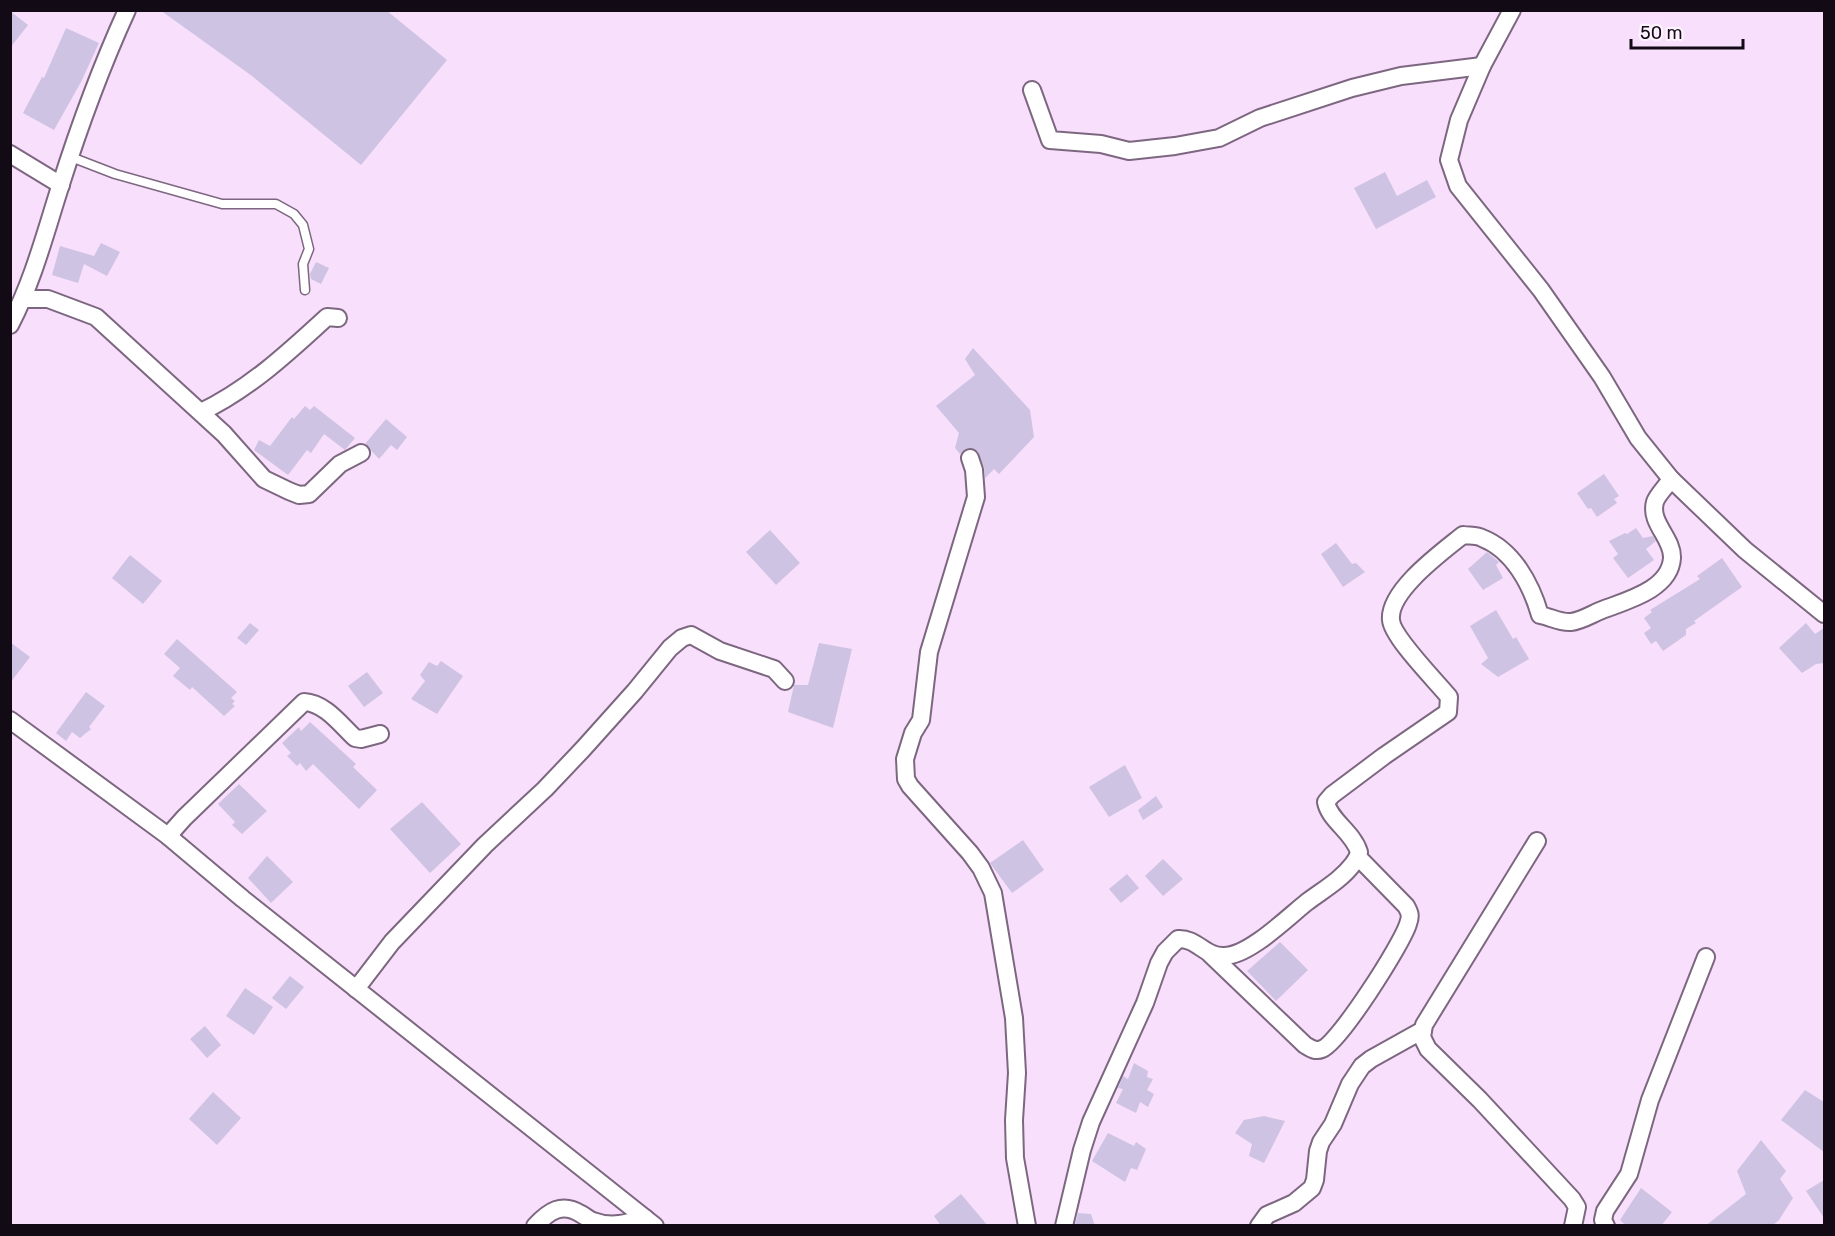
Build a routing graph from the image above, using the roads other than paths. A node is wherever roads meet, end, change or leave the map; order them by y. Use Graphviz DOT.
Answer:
graph roads {
  1 [pos="127,10"];
  2 [pos="1512,10"];
  3 [pos="1482,66"];
  4 [pos="1032,90"];
  5 [pos="10,154"];
  6 [pos="71,157"];
  7 [pos="61,185"];
  8 [pos="305,290"];
  9 [pos="23,299"];
  10 [pos="338,318"];
  11 [pos="10,325"];
  12 [pos="201,412"];
  13 [pos="361,453"];
  14 [pos="970,458"];
  15 [pos="1671,479"];
  16 [pos="1824,614"];
  17 [pos="785,681"];
  18 [pos="10,720"];
  19 [pos="380,734"];
  20 [pos="168,836"];
  21 [pos="1537,841"];
  22 [pos="1358,857"];
  23 [pos="1210,954"];
  24 [pos="1706,957"];
  25 [pos="356,989"];
  26 [pos="1423,1030"];
  27 [pos="650,1222"];
  28 [pos="535,1226"];
  29 [pos="1027,1226"];
  30 [pos="1064,1226"];
  31 [pos="1259,1226"];
  32 [pos="1574,1226"];
  33 [pos="1606,1226"];
  1 -- 6 [label="street"];
  2 -- 3 [label="street"];
  3 -- 4 [label="street"];
  3 -- 15 [label="street"];
  5 -- 7 [label="street"];
  6 -- 7 [label="street"];
  6 -- 8 [label="lane"];
  7 -- 9 [label="street"];
  9 -- 11 [label="street"];
  9 -- 12 [label="street"];
  10 -- 12 [label="street"];
  12 -- 13 [label="street"];
  14 -- 29 [label="street"];
  15 -- 16 [label="street"];
  15 -- 22 [label="street"];
  17 -- 25 [label="street"];
  18 -- 20 [label="street"];
  19 -- 20 [label="street"];
  20 -- 25 [label="street"];
  21 -- 26 [label="street"];
  22 -- 23 [label="street"];
  22 -- 23 [label="street"];
  23 -- 30 [label="street"];
  24 -- 33 [label="street"];
  25 -- 27 [label="street"];
  26 -- 31 [label="street"];
  26 -- 32 [label="street"];
  27 -- 28 [label="street"];
}
